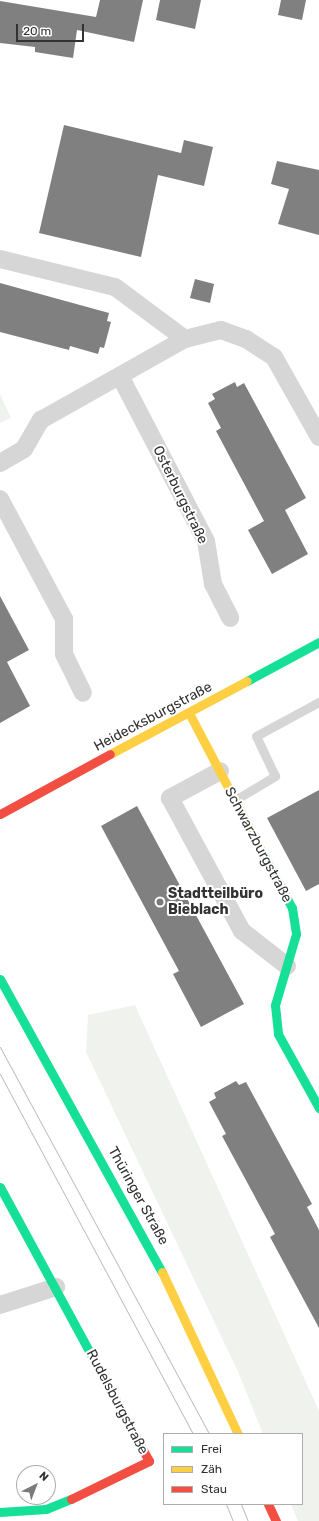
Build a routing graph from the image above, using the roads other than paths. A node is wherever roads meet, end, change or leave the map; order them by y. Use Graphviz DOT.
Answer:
graph roads {
  1 [pos="0,259"];
  2 [pos="185,339"];
  3 [pos="120,376"];
  4 [pos="319,437"];
  5 [pos="0,463"];
  6 [pos="0,499"];
  7 [pos="230,618"];
  8 [pos="319,642"];
  9 [pos="83,693"];
  10 [pos="319,702"];
  11 [pos="189,713"];
  12 [pos="220,771"];
  13 [pos="235,800"];
  14 [pos="0,814"];
  15 [pos="287,966"];
  16 [pos="0,979"];
  17 [pos="319,1108"];
  18 [pos="0,1187"];
  19 [pos="56,1287"];
  20 [pos="0,1305"];
  21 [pos="238,1433"];
  22 [pos="268,1505"];
  23 [pos="0,1512"];
  24 [pos="276,1521"];
  1 -- 2 [label="street"];
  2 -- 3 [label="street"];
  2 -- 4 [label="street"];
  3 -- 5 [label="street"];
  3 -- 7 [label="street, Osterburgstraße"];
  6 -- 9 [label="street"];
  8 -- 11 [label="street, Heidecksburgstraße"];
  10 -- 13 [label="lane"];
  11 -- 12 [label="street, Schwarzburgstraße"];
  11 -- 14 [label="street, Heidecksburgstraße"];
  12 -- 13 [label="street, Schwarzburgstraße"];
  12 -- 15 [label="street, Schwarzburgstraße"];
  13 -- 15 [label="street, Schwarzburgstraße"];
  15 -- 17 [label="street, Schwarzburgstraße"];
  16 -- 21 [label="street, Thüringer Straße"];
  18 -- 19 [label="street, Rudelsburgstraße"];
  19 -- 20 [label="street"];
  19 -- 23 [label="street, Rudelsburgstraße"];
  22 -- 24 [label="street"];
}
